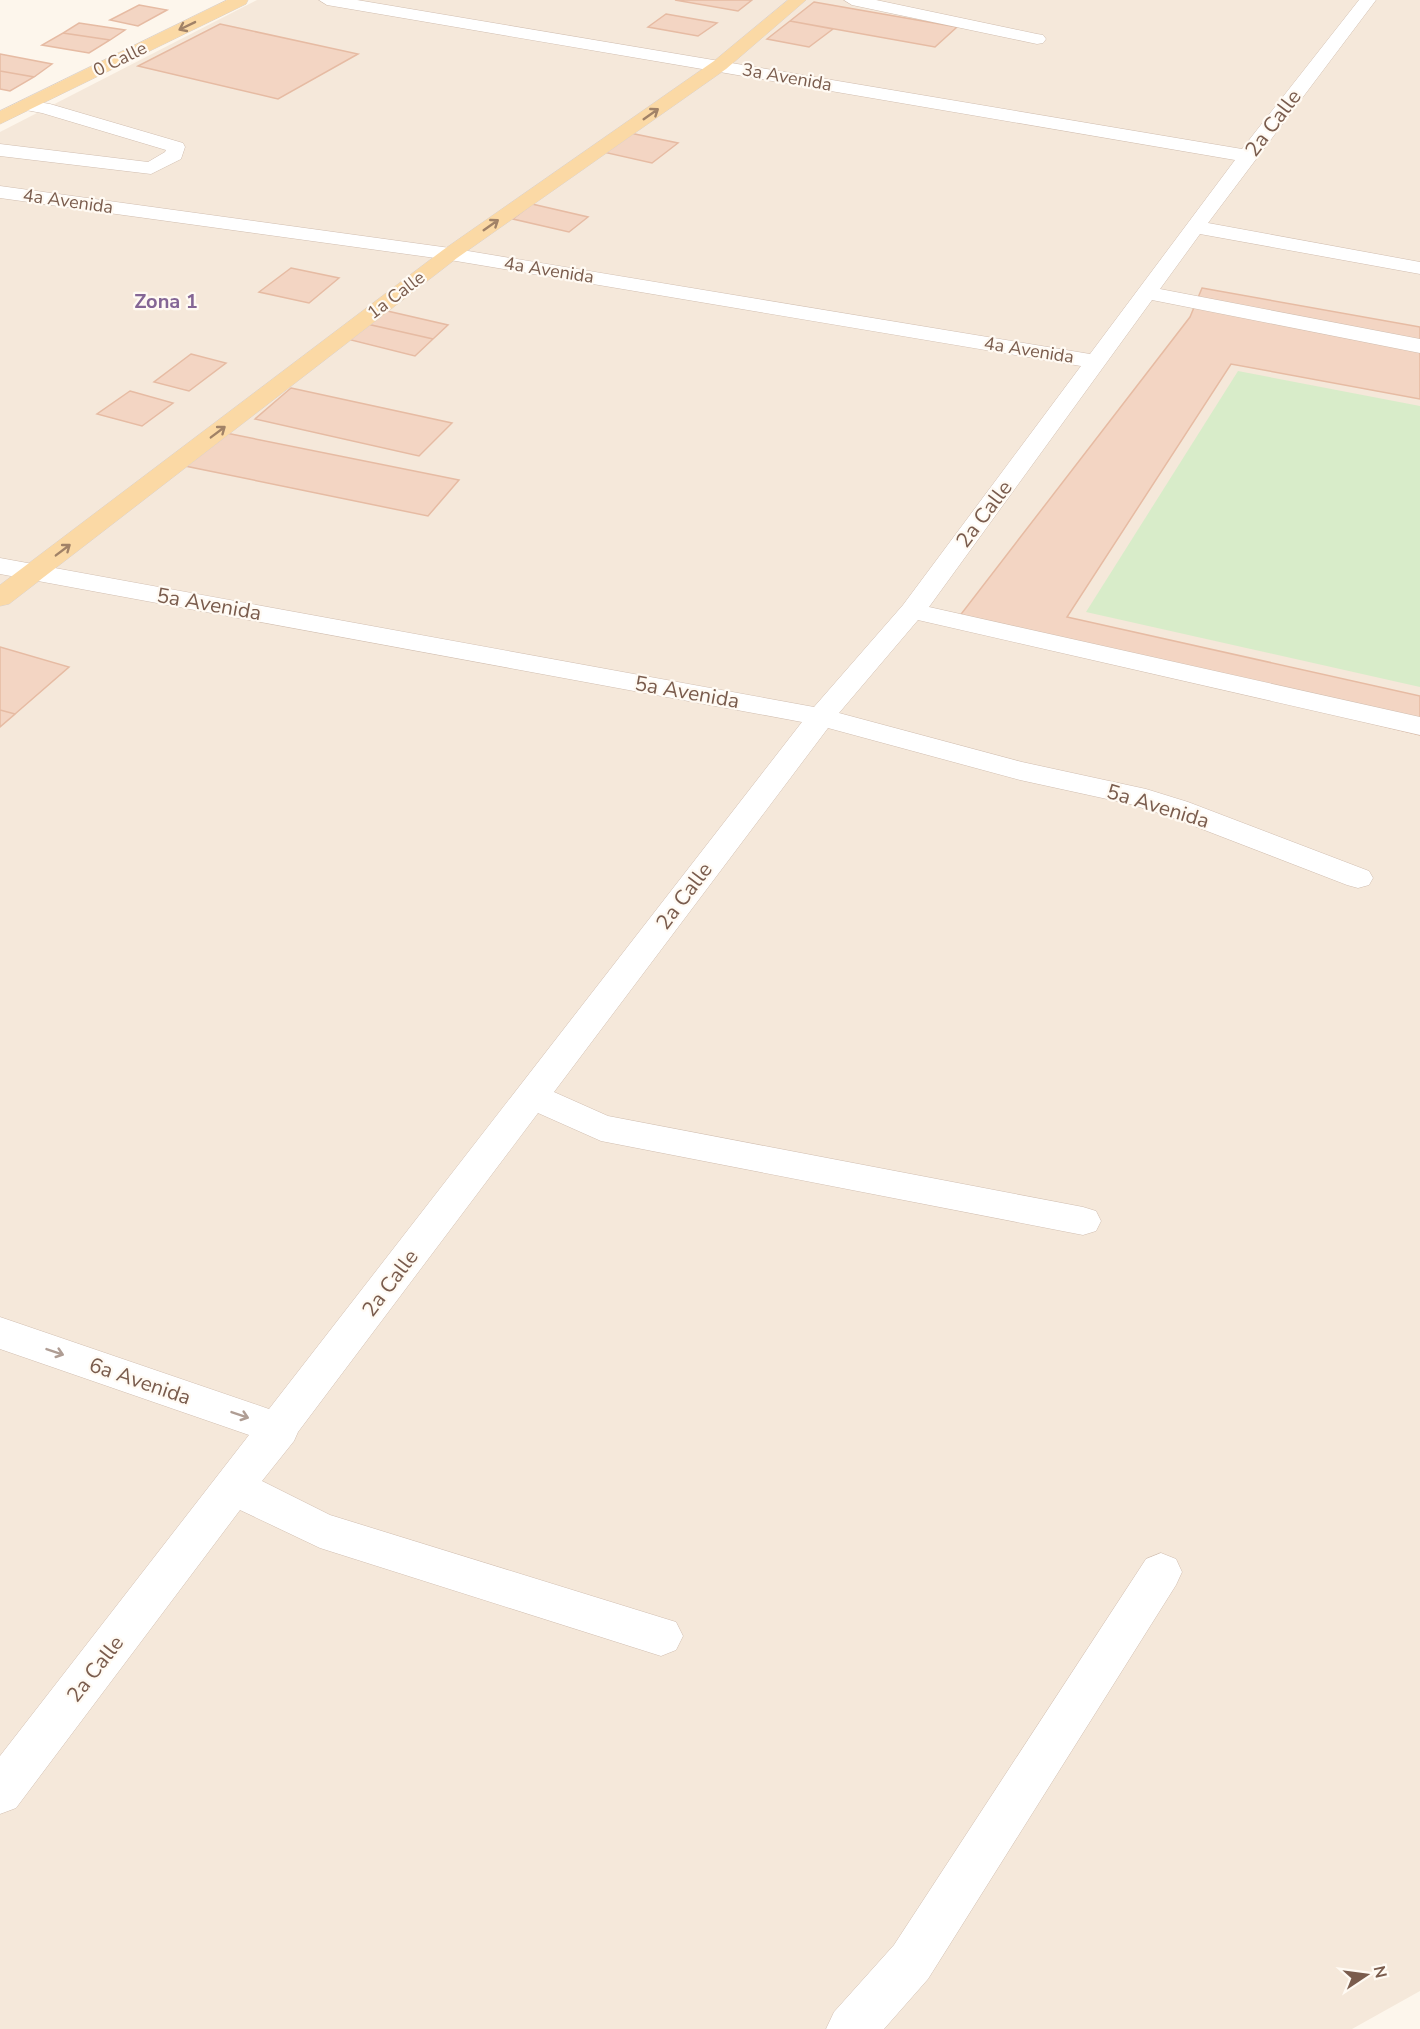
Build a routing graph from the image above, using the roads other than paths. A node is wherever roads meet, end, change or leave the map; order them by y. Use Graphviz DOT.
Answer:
graph roads {
  1 [pos="240,0"];
  2 [pos="327,0"];
  3 [pos="798,0"];
  4 [pos="852,0"];
  5 [pos="1367,0"];
  6 [pos="1038,39"];
  7 [pos="720,65"];
  8 [pos="26,105"];
  9 [pos="0,118"];
  10 [pos="91,123"];
  11 [pos="0,150"];
  12 [pos="30,153"];
  13 [pos="1247,156"];
  14 [pos="0,192"];
  15 [pos="1195,227"];
  16 [pos="450,254"];
  17 [pos="1420,268"];
  18 [pos="1152,286"];
  19 [pos="1385,318"];
  20 [pos="1420,346"];
  21 [pos="1096,362"];
  22 [pos="0,566"];
  23 [pos="34,572"];
  24 [pos="0,598"];
  25 [pos="912,611"];
  26 [pos="821,717"];
  27 [pos="1420,726"];
  28 [pos="1358,878"];
  29 [pos="532,1096"];
  30 [pos="1083,1221"];
  31 [pos="0,1333"];
  32 [pos="280,1429"];
  33 [pos="235,1487"];
  34 [pos="1161,1572"];
  35 [pos="661,1636"];
  36 [pos="0,1792"];
  37 [pos="851,2029"];
  1 -- 8 [label="main road, 0 Calle, one-way"];
  2 -- 7 [label="street, 3a Avenida"];
  3 -- 7 [label="main road, 1a Calle"];
  4 -- 6 [label="street"];
  5 -- 13 [label="street, 2a Calle"];
  7 -- 13 [label="street, 3a Avenida"];
  16 -- 7 [label="main road, 1a Calle, one-way"];
  8 -- 9 [label="main road, 0 Calle"];
  8 -- 10 [label="street"];
  10 -- 12 [label="street"];
  10 -- 12 [label="street"];
  11 -- 12 [label="street"];
  13 -- 15 [label="street, 2a Calle"];
  14 -- 16 [label="street, 4a Avenida"];
  15 -- 17 [label="street"];
  15 -- 18 [label="street, 2a Calle"];
  16 -- 21 [label="street, 4a Avenida"];
  23 -- 16 [label="main road, 1a Calle, one-way"];
  18 -- 19 [label="street"];
  18 -- 20 [label="street"];
  18 -- 21 [label="street, 2a Calle"];
  21 -- 25 [label="street, 2a Calle"];
  22 -- 23 [label="street, 5a Avenida"];
  23 -- 24 [label="main road, 1a Calle"];
  23 -- 26 [label="street, 5a Avenida"];
  25 -- 26 [label="street, 2a Calle"];
  25 -- 27 [label="street"];
  26 -- 28 [label="street, 5a Avenida"];
  26 -- 29 [label="street, 2a Calle"];
  29 -- 30 [label="street"];
  29 -- 32 [label="street, 2a Calle"];
  31 -- 32 [label="street, 6a Avenida, one-way"];
  32 -- 33 [label="street, 2a Calle"];
  33 -- 35 [label="street"];
  33 -- 36 [label="street, 2a Calle"];
  34 -- 37 [label="street"];
}
